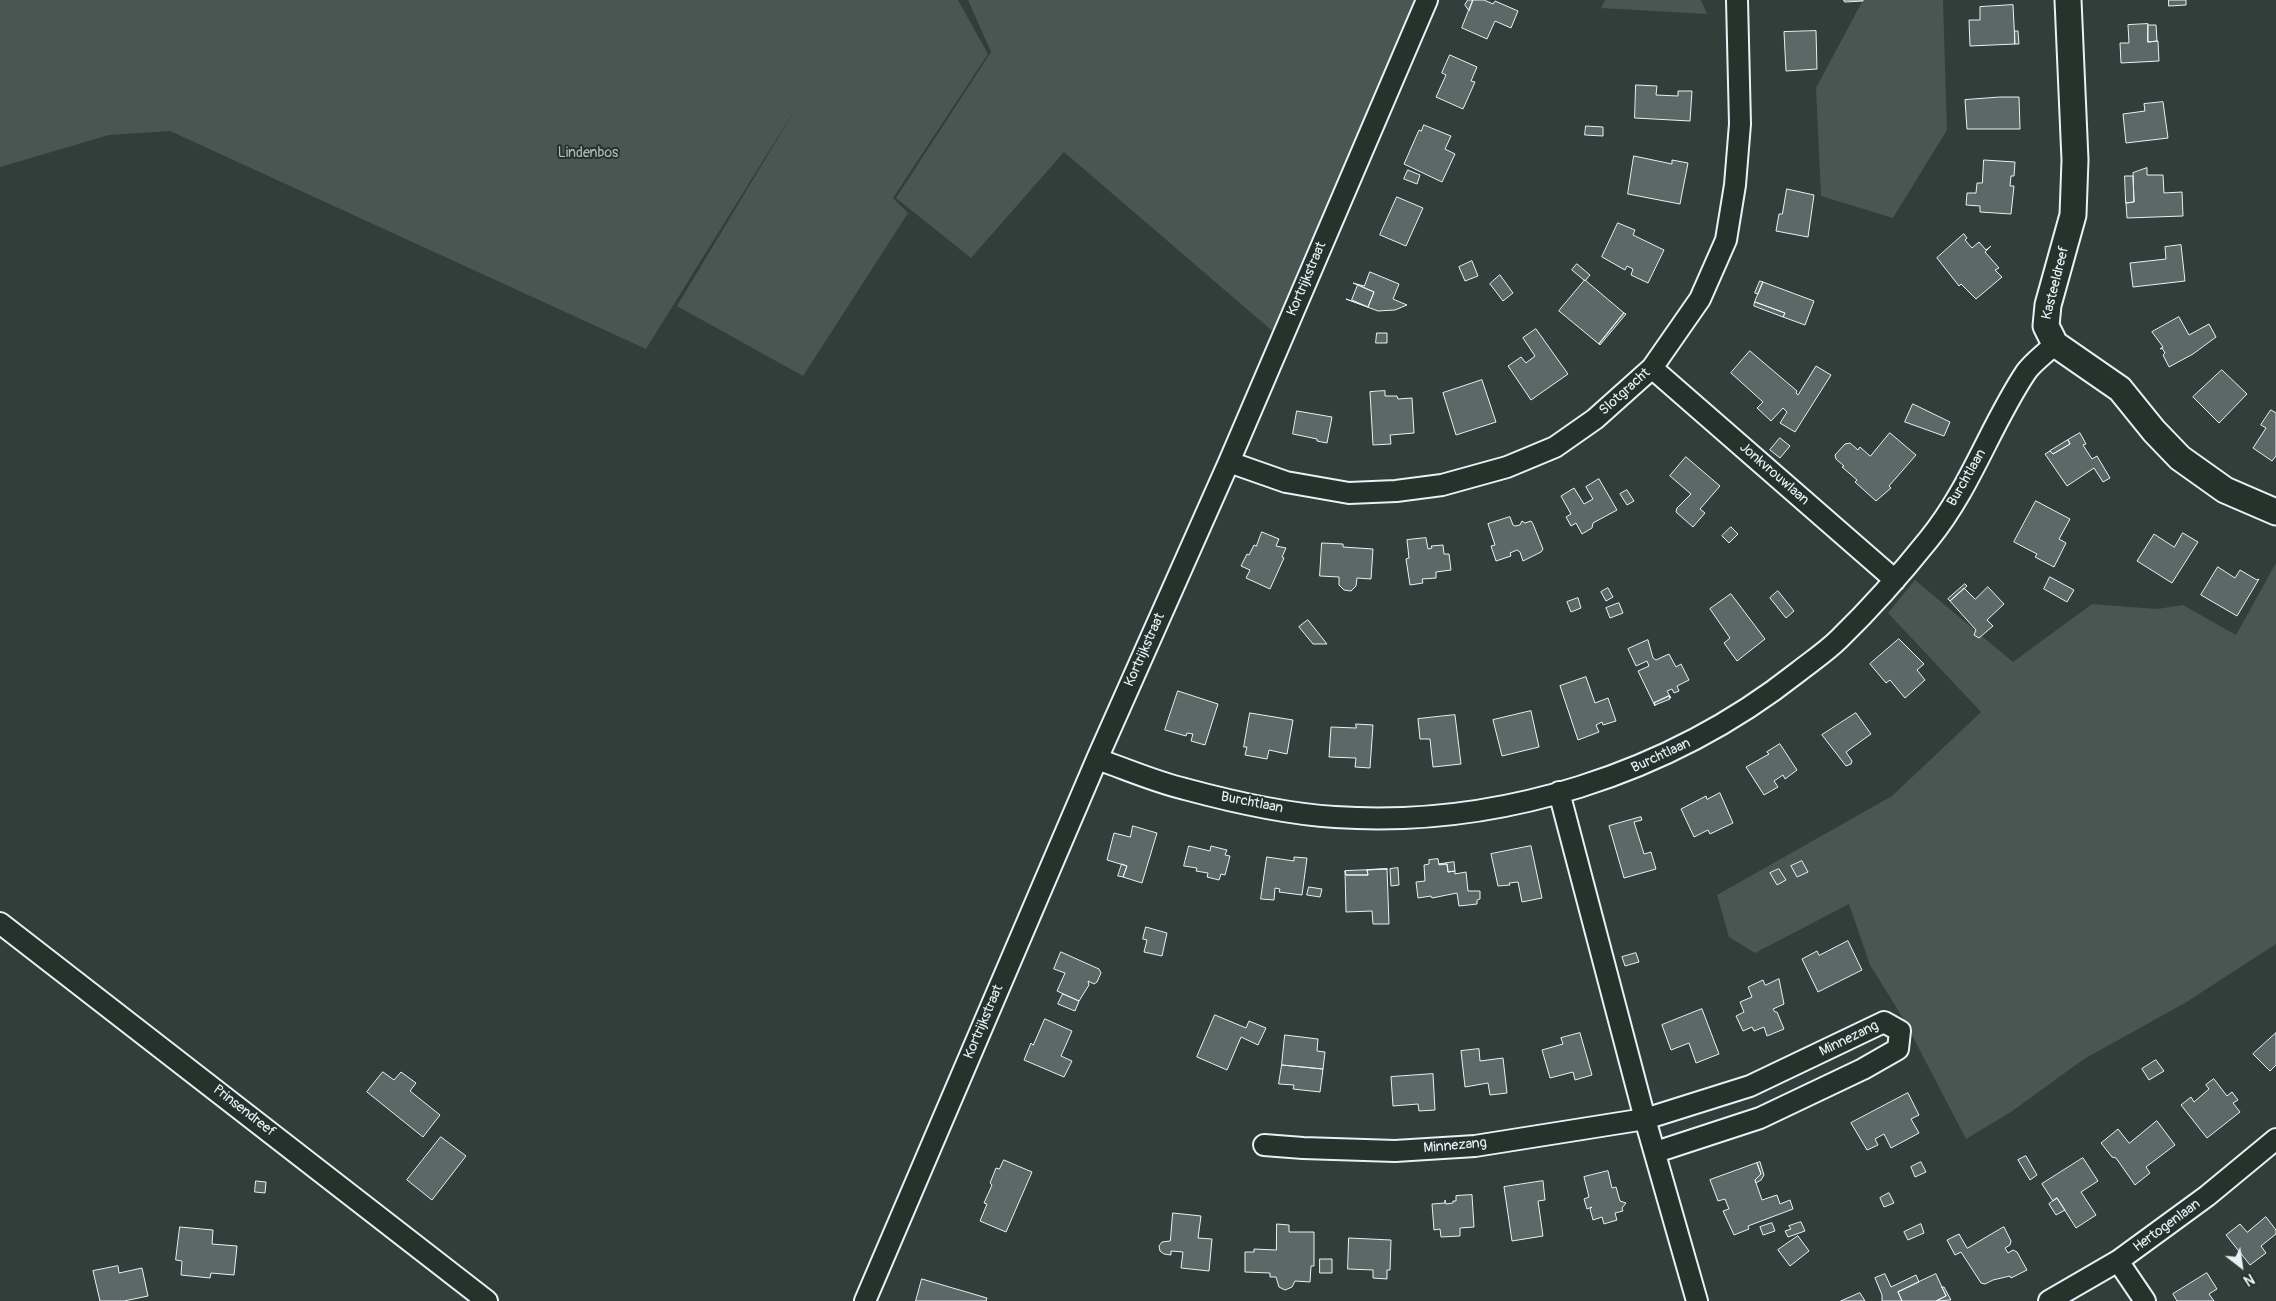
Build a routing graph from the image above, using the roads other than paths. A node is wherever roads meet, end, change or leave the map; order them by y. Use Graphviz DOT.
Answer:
graph roads {
  1 [pos="1427,0"];
  2 [pos="1737,0"];
  3 [pos="2068,0"];
  4 [pos="2055,344"];
  5 [pos="1652,368"];
  6 [pos="1229,462"];
  7 [pos="2276,512"];
  8 [pos="1895,580"];
  9 [pos="1097,758"];
  10 [pos="1559,792"];
  11 [pos="0,922"];
  12 [pos="1645,1118"];
  13 [pos="2276,1139"];
  14 [pos="1264,1144"];
  15 [pos="1656,1152"];
  16 [pos="2118,1261"];
  17 [pos="487,1301"];
  18 [pos="865,1301"];
  19 [pos="1697,1301"];
  20 [pos="2049,1301"];
  21 [pos="2145,1301"];
  1 -- 6 [label="street, Kortrijkstraat"];
  2 -- 5 [label="street, Slotgracht"];
  3 -- 4 [label="street, Kasteeldreef"];
  4 -- 7 [label="street"];
  4 -- 8 [label="street, Burchtlaan"];
  5 -- 6 [label="street, Slotgracht"];
  5 -- 8 [label="street, Jonkvrouwlaan"];
  6 -- 9 [label="street, Kortrijkstraat"];
  8 -- 10 [label="street, Burchtlaan"];
  9 -- 10 [label="street, Burchtlaan"];
  9 -- 18 [label="street, Kortrijkstraat"];
  10 -- 12 [label="street"];
  11 -- 17 [label="street, Prinsendreef"];
  12 -- 14 [label="street, Minnezang"];
  12 -- 15 [label="street"];
  12 -- 15 [label="street, Minnezang"];
  13 -- 16 [label="street, Hertogenlaan"];
  15 -- 19 [label="street"];
  16 -- 20 [label="street, Hertogenlaan"];
  16 -- 21 [label="street"];
}
